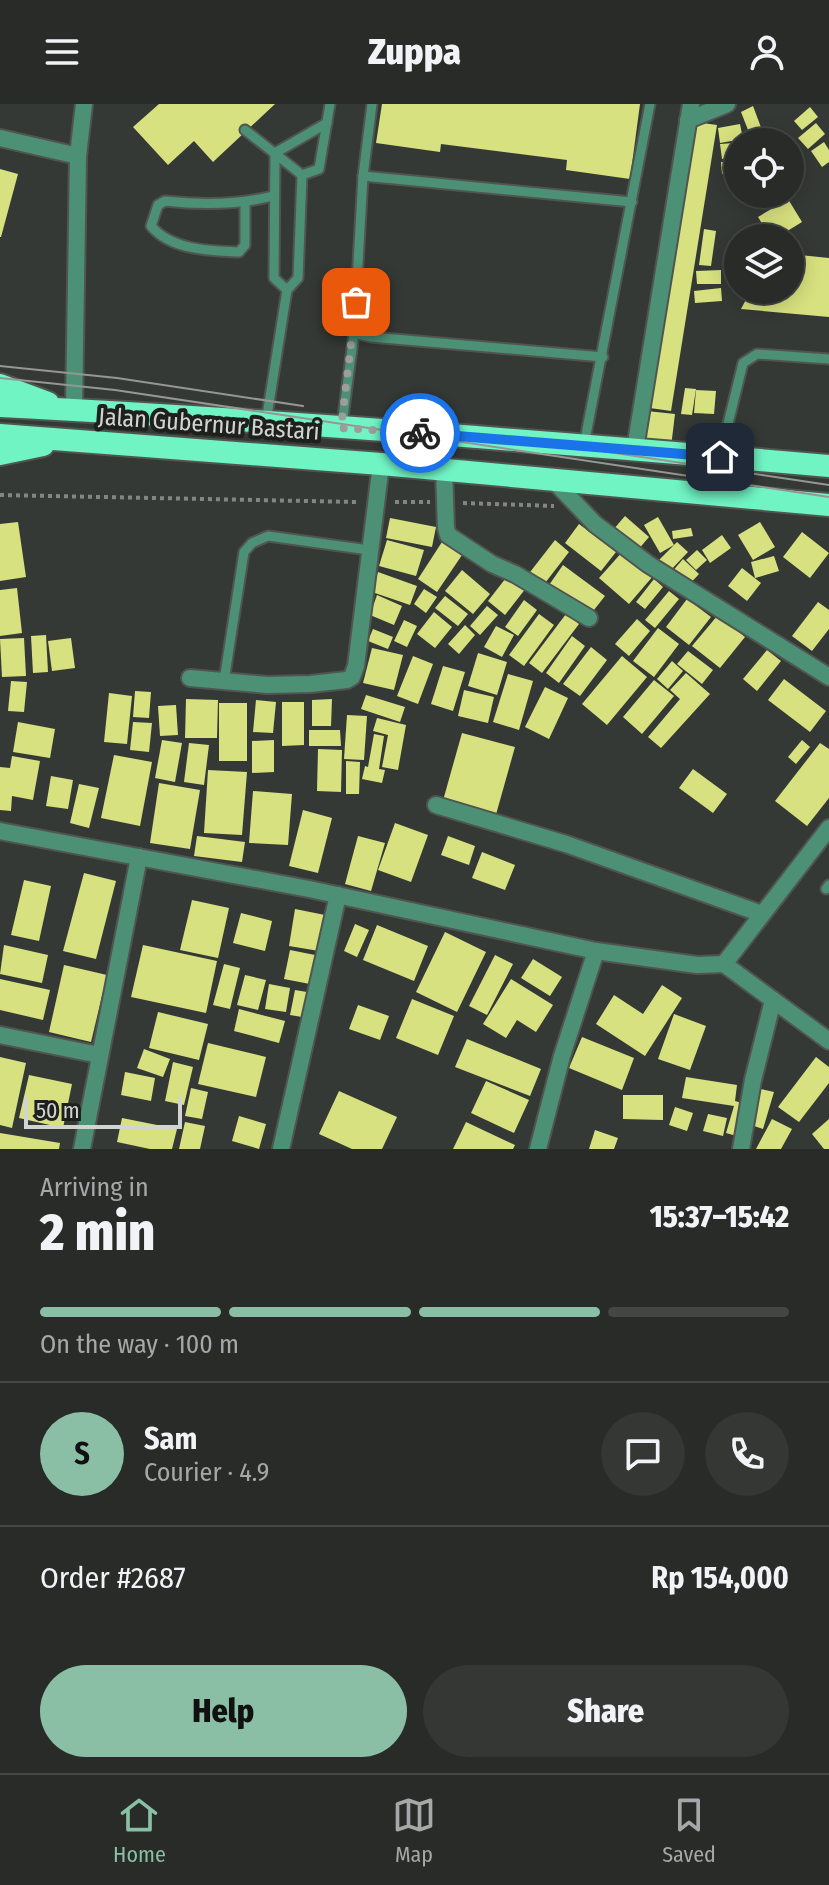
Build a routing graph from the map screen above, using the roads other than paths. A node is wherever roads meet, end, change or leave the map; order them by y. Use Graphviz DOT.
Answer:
graph roads {
  1 [pos="84,104"];
  2 [pos="330,104"];
  3 [pos="372,104"];
  4 [pos="650,104"];
  5 [pos="727,104"];
  6 [pos="690,112"];
  7 [pos="327,123"];
  8 [pos="245,130"];
  9 [pos="0,138"];
  10 [pos="275,153"];
  11 [pos="78,156"];
  12 [pos="302,175"];
  13 [pos="363,176"];
  14 [pos="273,196"];
  15 [pos="632,202"];
  16 [pos="245,203"];
  17 [pos="287,290"];
  18 [pos="354,333"];
  19 [pos="603,357"];
  20 [pos="829,359"];
  21 [pos="0,385"];
  22 [pos="0,406"];
  23 [pos="62,410"];
  24 [pos="266,422"];
  25 [pos="341,428"];
  26 [pos="0,435"];
  27 [pos="55,438"];
  28 [pos="584,445"];
  29 [pos="635,449"];
  30 [pos="0,454"];
  31 [pos="720,457"];
  32 [pos="381,464"];
  33 [pos="829,466"];
  34 [pos="444,469"];
  35 [pos="551,478"];
  36 [pos="829,505"];
  37 [pos="369,550"];
  38 [pos="589,618"];
  39 [pos="829,677"];
  40 [pos="190,678"];
  41 [pos="224,681"];
  42 [pos="436,805"];
  43 [pos="829,828"];
  44 [pos="0,831"];
  45 [pos="139,857"];
  46 [pos="338,895"];
  47 [pos="762,914"];
  48 [pos="596,951"];
  49 [pos="724,964"];
  50 [pos="773,1000"];
  51 [pos="0,1035"];
  52 [pos="829,1041"];
  53 [pos="99,1055"];
  54 [pos="82,1149"];
  55 [pos="281,1149"];
  56 [pos="538,1149"];
  57 [pos="741,1149"];
  1 -- 11 [label="street"];
  2 -- 7 [label="lane"];
  3 -- 13 [label="lane"];
  4 -- 15 [label="lane"];
  5 -- 6 [label="street"];
  6 -- 29 [label="street"];
  7 -- 10 [label="lane"];
  7 -- 12 [label="lane"];
  8 -- 10 [label="lane"];
  9 -- 11 [label="street"];
  10 -- 12 [label="lane"];
  10 -- 14 [label="lane"];
  11 -- 23 [label="street"];
  12 -- 17 [label="lane"];
  13 -- 15 [label="lane"];
  13 -- 18 [label="lane"];
  14 -- 16 [label="lane"];
  14 -- 17 [label="lane"];
  15 -- 19 [label="lane"];
  16 -- 16 [label="lane"];
  17 -- 24 [label="lane"];
  18 -- 19 [label="lane"];
  18 -- 25 [label="lane"];
  19 -- 28 [label="lane"];
  20 -- 31 [label="lane"];
  21 -- 23 [label="highway, Jalan Gubernur Bastari"];
  22 -- 23 [label="highway, Jalan Gubernur Bastari"];
  23 -- 24 [label="highway, Jalan Gubernur Bastari"];
  24 -- 25 [label="highway, Jalan Gubernur Bastari"];
  25 -- 28 [label="highway, Jalan Gubernur Bastari"];
  26 -- 27 [label="highway, Jalan Gubernur Bastari"];
  27 -- 30 [label="highway, Jalan Gubernur Bastari"];
  27 -- 32 [label="highway, Jalan Gubernur Bastari"];
  28 -- 29 [label="highway, Jalan Gubernur Bastari"];
  29 -- 31 [label="highway, Jalan Gubernur Bastari"];
  31 -- 33 [label="highway, Jalan Gubernur Bastari"];
  32 -- 34 [label="highway, Jalan Gubernur Bastari"];
  32 -- 37 [label="street"];
  34 -- 35 [label="highway, Jalan Gubernur Bastari"];
  34 -- 38 [label="street"];
  35 -- 36 [label="highway, Jalan Gubernur Bastari"];
  35 -- 39 [label="street"];
  37 -- 41 [label="street"];
  37 -- 41 [label="lane"];
  40 -- 41 [label="street"];
  42 -- 47 [label="street"];
  43 -- 47 [label="street"];
  44 -- 45 [label="street"];
  45 -- 46 [label="street"];
  45 -- 53 [label="street"];
  46 -- 48 [label="street"];
  46 -- 55 [label="street"];
  47 -- 49 [label="street"];
  48 -- 49 [label="street"];
  48 -- 56 [label="street"];
  49 -- 50 [label="street"];
  50 -- 52 [label="street"];
  50 -- 57 [label="street"];
  51 -- 53 [label="street"];
  53 -- 54 [label="street"];
}
